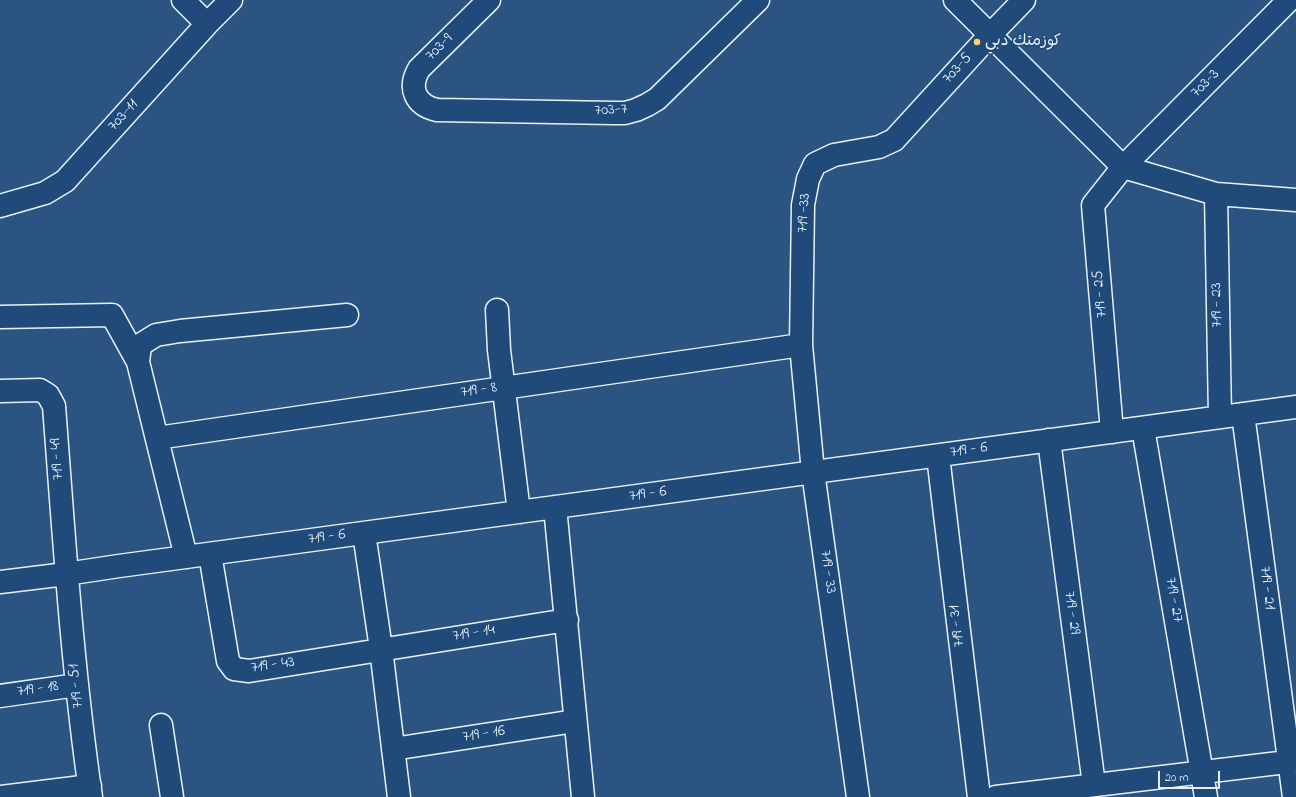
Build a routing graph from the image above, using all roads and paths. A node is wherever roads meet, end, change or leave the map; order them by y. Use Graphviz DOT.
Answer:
graph roads {
  1 [pos="183,0"];
  2 [pos="231,0"];
  3 [pos="489,0"];
  4 [pos="758,0"];
  5 [pos="955,0"];
  6 [pos="1024,0"];
  7 [pos="1289,0"];
  8 [pos="207,24"];
  9 [pos="990,35"];
  10 [pos="422,104"];
  11 [pos="894,140"];
  12 [pos="1123,167"];
  13 [pos="1216,194"];
  14 [pos="1296,200"];
  15 [pos="0,206"];
  16 [pos="497,310"];
  17 [pos="347,315"];
  18 [pos="0,317"];
  19 [pos="801,345"];
  20 [pos="138,362"];
  21 [pos="504,387"];
  22 [pos="0,391"];
  23 [pos="1296,407"];
  24 [pos="1243,414"];
  25 [pos="1220,417"];
  26 [pos="1143,428"];
  27 [pos="1112,432"];
  28 [pos="157,438"];
  29 [pos="1049,440"];
  30 [pos="938,456"];
  31 [pos="813,472"];
  32 [pos="555,507"];
  33 [pos="519,512"];
  34 [pos="364,533"];
  35 [pos="210,554"];
  36 [pos="186,557"];
  37 [pos="66,574"];
  38 [pos="0,582"];
  39 [pos="567,620"];
  40 [pos="382,649"];
  41 [pos="77,685"];
  42 [pos="0,696"];
  43 [pos="575,721"];
  44 [pos="161,725"];
  45 [pos="393,749"];
  46 [pos="1292,762"];
  47 [pos="1203,772"];
  48 [pos="1094,785"];
  49 [pos="90,791"];
  50 [pos="1,797"];
  51 [pos="172,797"];
  52 [pos="399,797"];
  53 [pos="583,797"];
  54 [pos="858,797"];
  55 [pos="979,797"];
  56 [pos="996,797"];
  57 [pos="1206,797"];
  58 [pos="1294,797"];
  1 -- 8 [label="street"];
  2 -- 8 [label="street, 703-11"];
  3 -- 10 [label="street, 703-9"];
  4 -- 10 [label="street, 703-7"];
  5 -- 9 [label="street"];
  6 -- 9 [label="street, 703-5"];
  7 -- 12 [label="street, 703-3"];
  8 -- 15 [label="street, 703-11"];
  9 -- 11 [label="street, 703-5"];
  9 -- 12 [label="street"];
  11 -- 19 [label="street, 719 -33"];
  12 -- 13 [label="street"];
  12 -- 27 [label="street, 719 - 25"];
  13 -- 14 [label="street"];
  13 -- 25 [label="street, 719 - 23"];
  16 -- 21 [label="street"];
  17 -- 20 [label="street"];
  18 -- 20 [label="street"];
  19 -- 21 [label="street, 719 - 8"];
  19 -- 31 [label="street, 719 - 33"];
  20 -- 28 [label="street"];
  21 -- 28 [label="street, 719 - 8"];
  21 -- 33 [label="street"];
  22 -- 37 [label="street, 719 - 49"];
  23 -- 24 [label="street, 719 - 6"];
  24 -- 25 [label="street, 719 - 6"];
  24 -- 46 [label="street, 719 - 21"];
  25 -- 26 [label="street, 719 - 6"];
  26 -- 27 [label="street, 719 - 6"];
  26 -- 47 [label="street, 719 - 27"];
  27 -- 29 [label="street, 719 - 6"];
  28 -- 36 [label="street"];
  29 -- 30 [label="street, 719 - 6"];
  29 -- 48 [label="street, 719 - 29"];
  30 -- 31 [label="street, 719 - 6"];
  30 -- 55 [label="street, 719 - 31"];
  31 -- 32 [label="street, 719 - 6"];
  31 -- 54 [label="street, 719 - 33"];
  32 -- 33 [label="street, 719 - 6"];
  32 -- 39 [label="street"];
  33 -- 34 [label="street, 719 - 6"];
  34 -- 35 [label="street, 719 - 6"];
  34 -- 40 [label="street"];
  35 -- 36 [label="street, 719 - 6"];
  35 -- 40 [label="street, 719 - 43"];
  36 -- 37 [label="street, 719 - 6"];
  37 -- 38 [label="street, 719 - 6"];
  37 -- 41 [label="street, 719 - 51"];
  39 -- 40 [label="street, 719 - 14"];
  39 -- 43 [label="street"];
  40 -- 45 [label="street"];
  41 -- 42 [label="street, 719 - 18"];
  41 -- 49 [label="street, 719 - 51"];
  43 -- 45 [label="street, 719 - 16"];
  43 -- 53 [label="street"];
  44 -- 51 [label="street"];
  45 -- 52 [label="street"];
  46 -- 47 [label="street"];
  46 -- 58 [label="street, 719 - 21"];
  47 -- 48 [label="street"];
  47 -- 57 [label="street, 719 - 27"];
  48 -- 56 [label="street"];
  49 -- 50 [label="street"];
}
